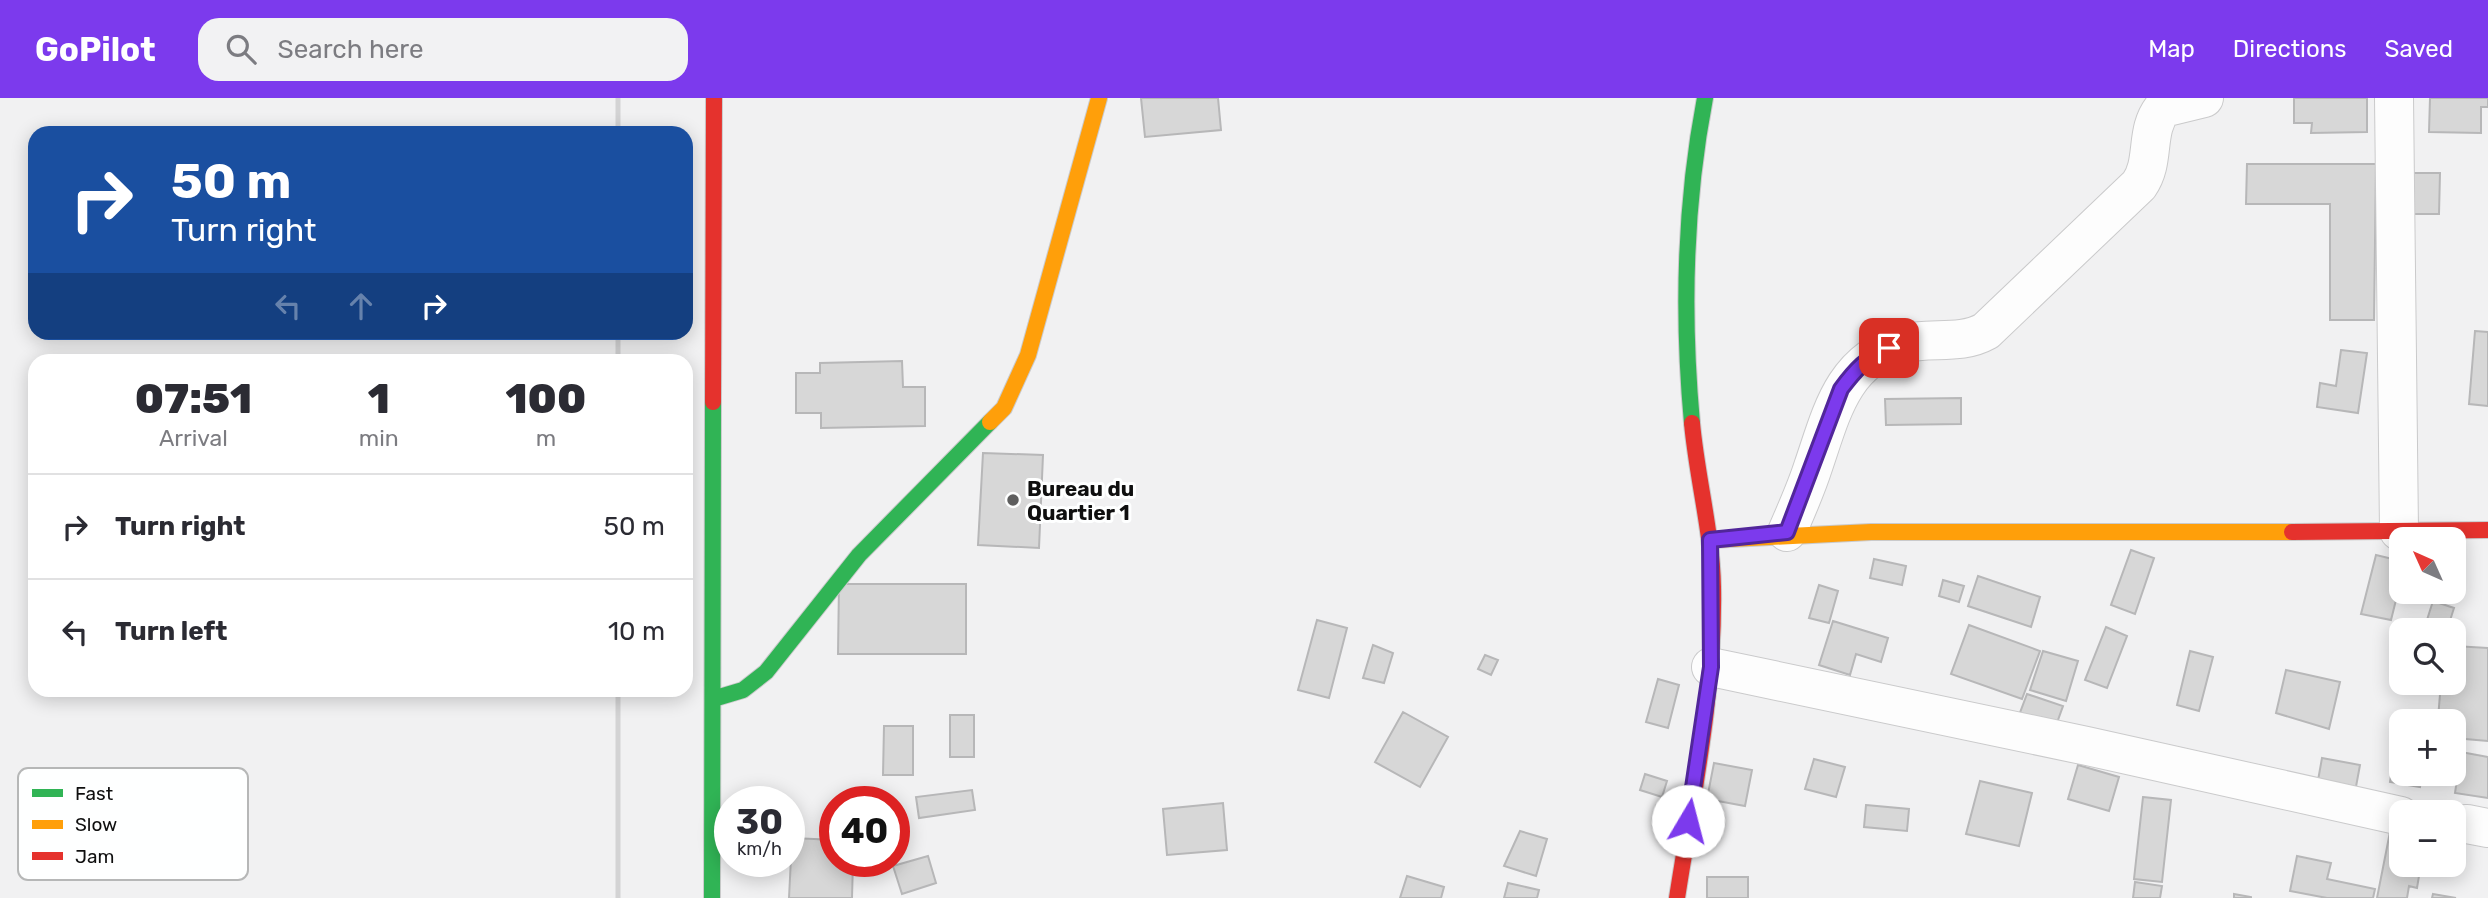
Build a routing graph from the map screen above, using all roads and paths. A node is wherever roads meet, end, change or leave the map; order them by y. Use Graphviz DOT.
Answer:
graph roads {
  1 [pos="714,98"];
  2 [pos="1099,98"];
  3 [pos="1705,98"];
  4 [pos="2204,98"];
  5 [pos="2394,98"];
  6 [pos="2399,527"];
  7 [pos="2466,530"];
  8 [pos="2488,530"];
  9 [pos="2389,531"];
  10 [pos="1787,532"];
  11 [pos="1710,540"];
  12 [pos="1711,667"];
  13 [pos="713,699"];
  14 [pos="2389,813"];
  15 [pos="2466,826"];
  16 [pos="2488,828"];
  17 [pos="712,898"];
  18 [pos="1677,898"];
  1 -- 13 [label="street"];
  2 -- 13 [label="street"];
  3 -- 11 [label="street"];
  4 -- 10 [label="street"];
  5 -- 6 [label="street"];
  7 -- 8 [label="street"];
  9 -- 10 [label="street"];
  10 -- 11 [label="street"];
  11 -- 12 [label="street"];
  12 -- 14 [label="street"];
  12 -- 18 [label="street"];
  13 -- 17 [label="street"];
  15 -- 16 [label="street"];
}
